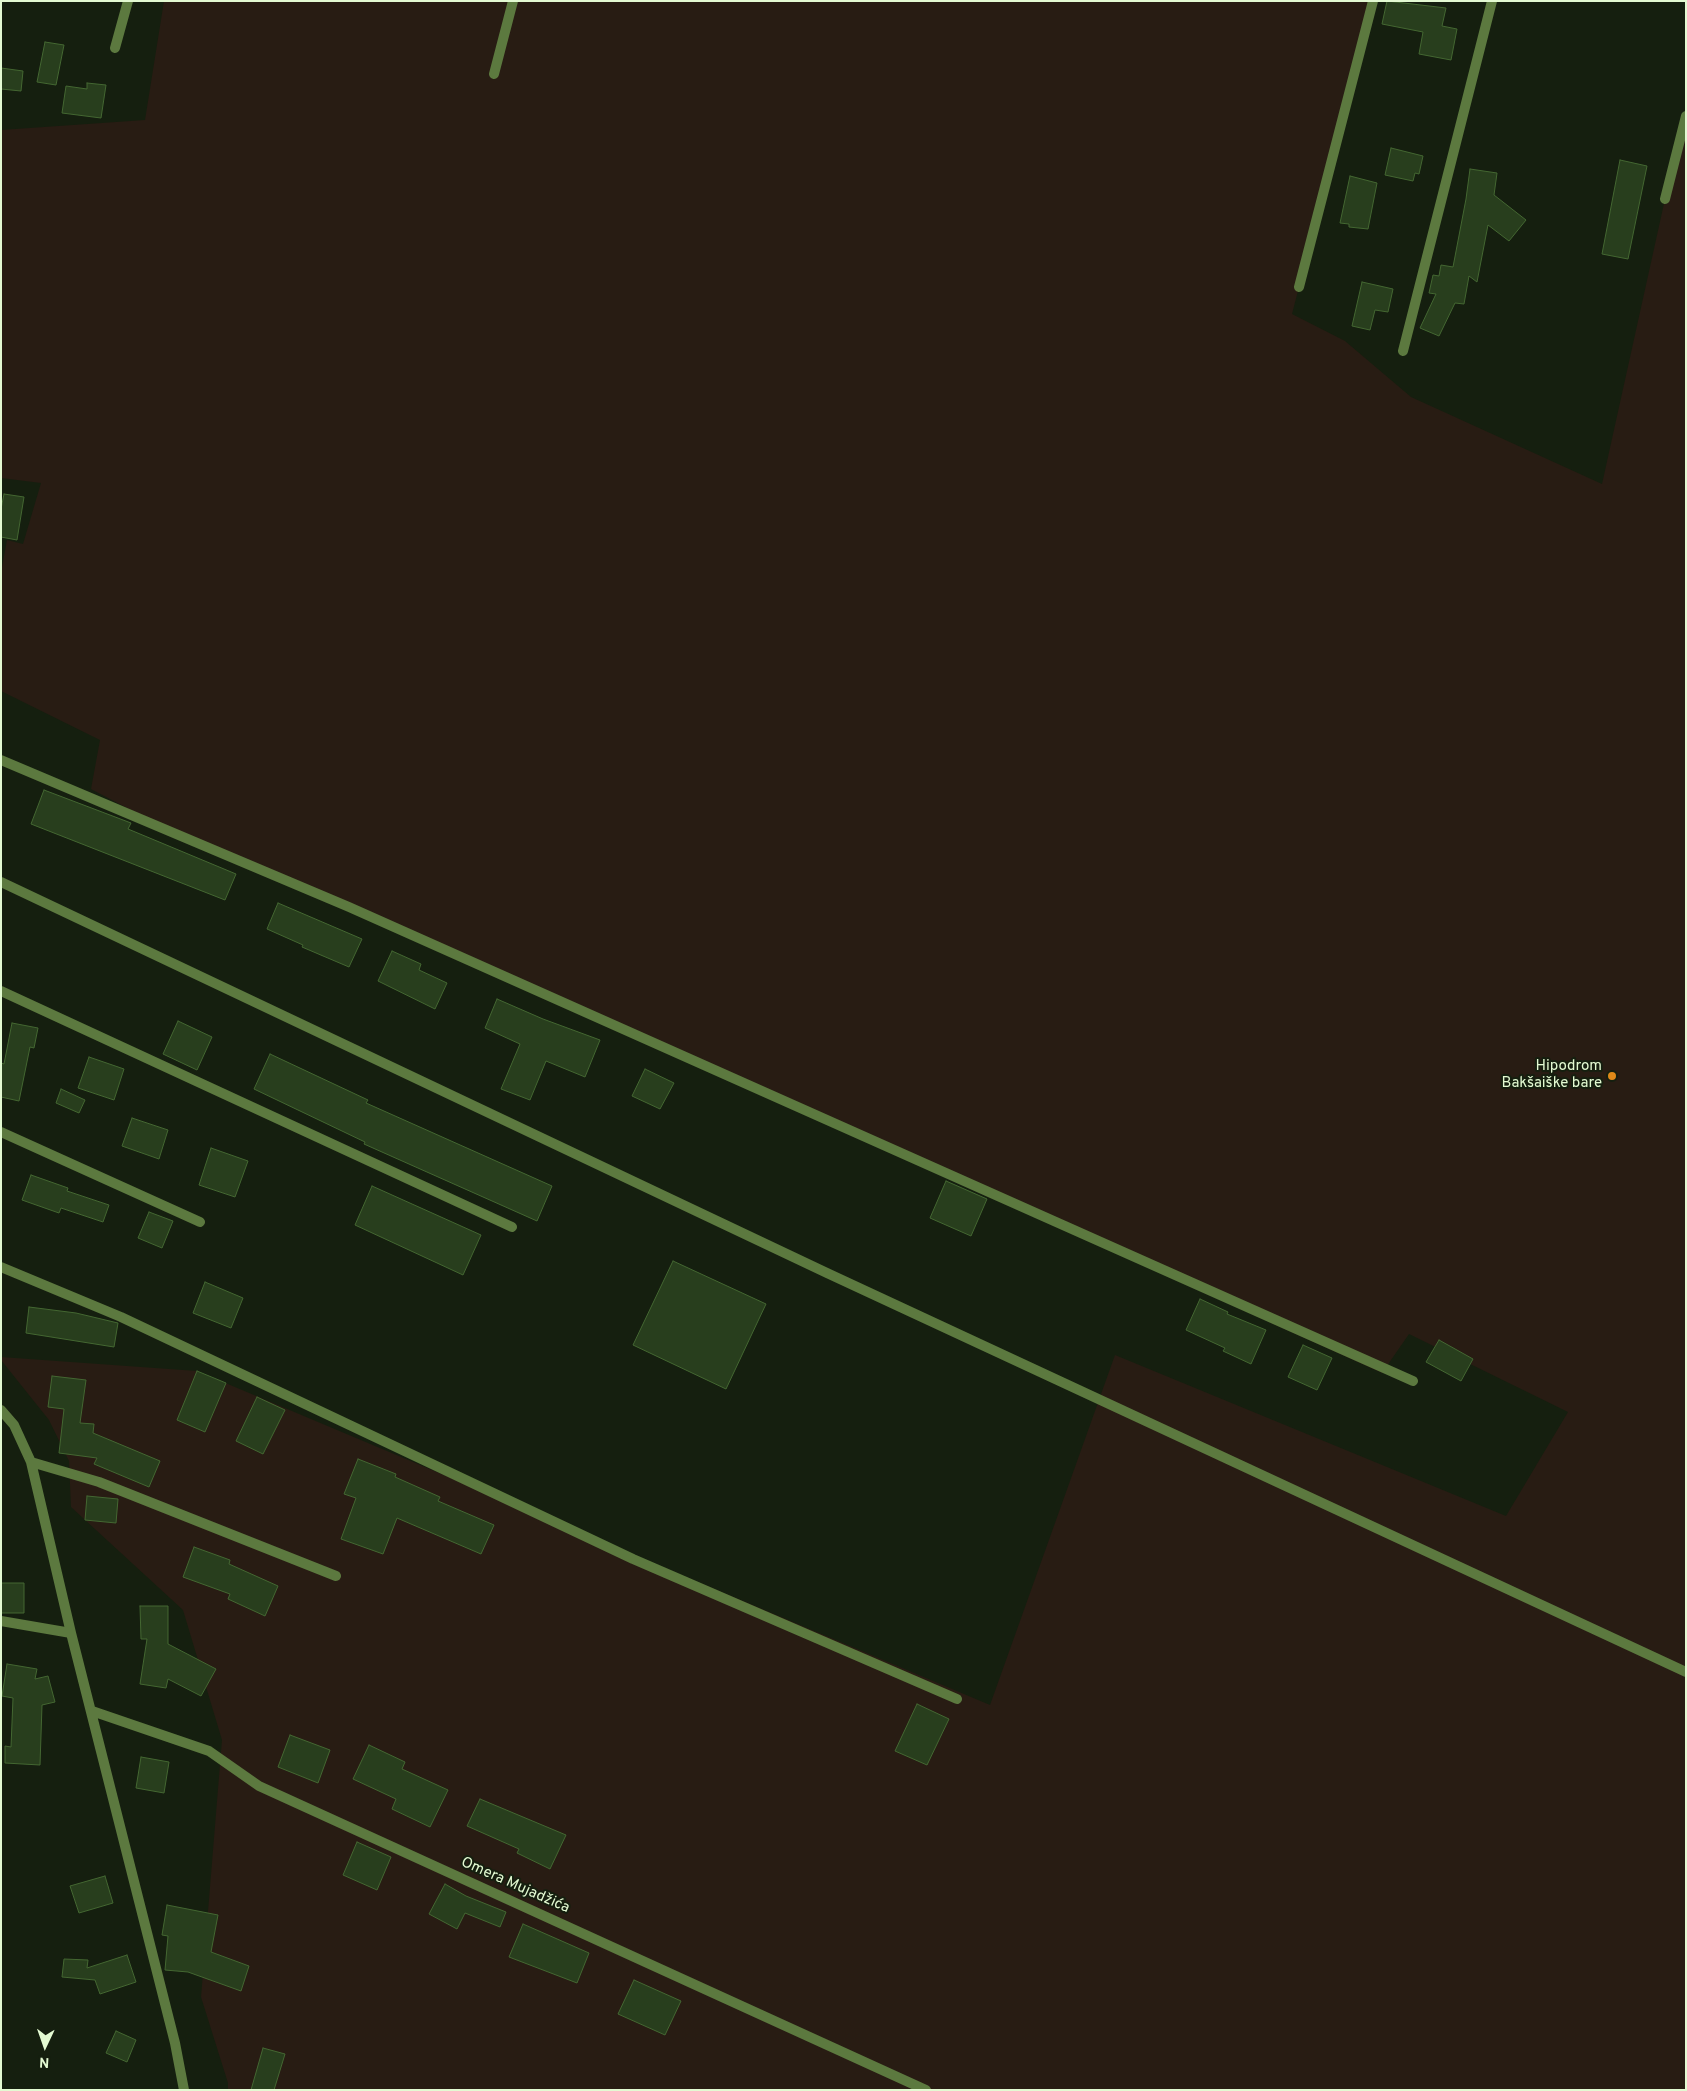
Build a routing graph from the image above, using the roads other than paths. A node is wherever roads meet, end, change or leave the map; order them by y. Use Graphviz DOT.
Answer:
graph roads {
  1 [pos="128,1"];
  2 [pos="513,1"];
  3 [pos="1373,1"];
  4 [pos="1492,1"];
  5 [pos="115,48"];
  6 [pos="494,74"];
  7 [pos="1686,116"];
  8 [pos="1665,199"];
  9 [pos="1299,287"];
  10 [pos="1403,351"];
  11 [pos="1,760"];
  12 [pos="1,882"];
  13 [pos="1,991"];
  14 [pos="1,1132"];
  15 [pos="200,1222"];
  16 [pos="512,1227"];
  17 [pos="1,1267"];
  18 [pos="1413,1381"];
  19 [pos="1,1410"];
  20 [pos="31,1462"];
  21 [pos="336,1576"];
  22 [pos="1,1621"];
  23 [pos="71,1633"];
  24 [pos="1686,1672"];
  25 [pos="957,1699"];
  26 [pos="92,1710"];
  27 [pos="184,2090"];
  28 [pos="926,2090"];
  1 -- 5 [label="street"];
  2 -- 6 [label="street"];
  3 -- 9 [label="street"];
  4 -- 10 [label="street"];
  7 -- 8 [label="street"];
  11 -- 18 [label="street"];
  12 -- 24 [label="street"];
  13 -- 16 [label="street"];
  14 -- 15 [label="street"];
  17 -- 25 [label="street"];
  19 -- 20 [label="street"];
  20 -- 21 [label="street"];
  20 -- 23 [label="street"];
  22 -- 23 [label="street"];
  23 -- 26 [label="street"];
  26 -- 27 [label="street"];
  26 -- 28 [label="street, Omera Mujadžića"];
}
